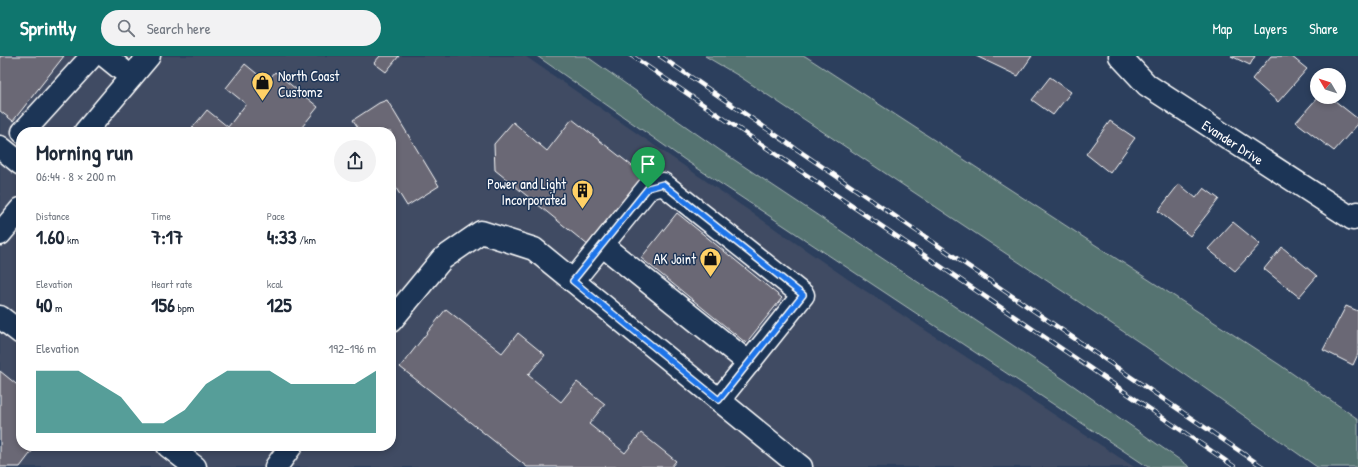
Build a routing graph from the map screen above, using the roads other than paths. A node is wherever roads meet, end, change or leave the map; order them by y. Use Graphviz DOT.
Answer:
graph roads {
  1 [pos="92,56"];
  2 [pos="105,56"];
  3 [pos="149,56"];
  4 [pos="1120,56"];
  5 [pos="131,77"];
  6 [pos="27,127"];
  7 [pos="89,127"];
  8 [pos="16,138"];
  9 [pos="2,148"];
  10 [pos="16,160"];
  11 [pos="16,215"];
  12 [pos="1356,216"];
  13 [pos="0,234"];
  14 [pos="602,245"];
  15 [pos="573,281"];
  16 [pos="396,315"];
  17 [pos="0,317"];
  18 [pos="16,329"];
  19 [pos="750,363"];
  20 [pos="719,400"];
  21 [pos="174,451"];
  22 [pos="288,451"];
  23 [pos="195,467"];
  24 [pos="276,467"];
  25 [pos="801,467"];
  1 -- 6 [label="street"];
  2 -- 5 [label="street"];
  3 -- 5 [label="street"];
  4 -- 12 [label="street, Evander Drive"];
  5 -- 7 [label="street"];
  8 -- 9 [label="street"];
  9 -- 10 [label="street"];
  11 -- 13 [label="street"];
  14 -- 15 [label="street"];
  14 -- 19 [label="street"];
  14 -- 19 [label="street"];
  15 -- 16 [label="street"];
  15 -- 20 [label="street"];
  17 -- 18 [label="street"];
  19 -- 20 [label="street"];
  20 -- 25 [label="street"];
  21 -- 23 [label="street"];
  22 -- 24 [label="street"];
}
